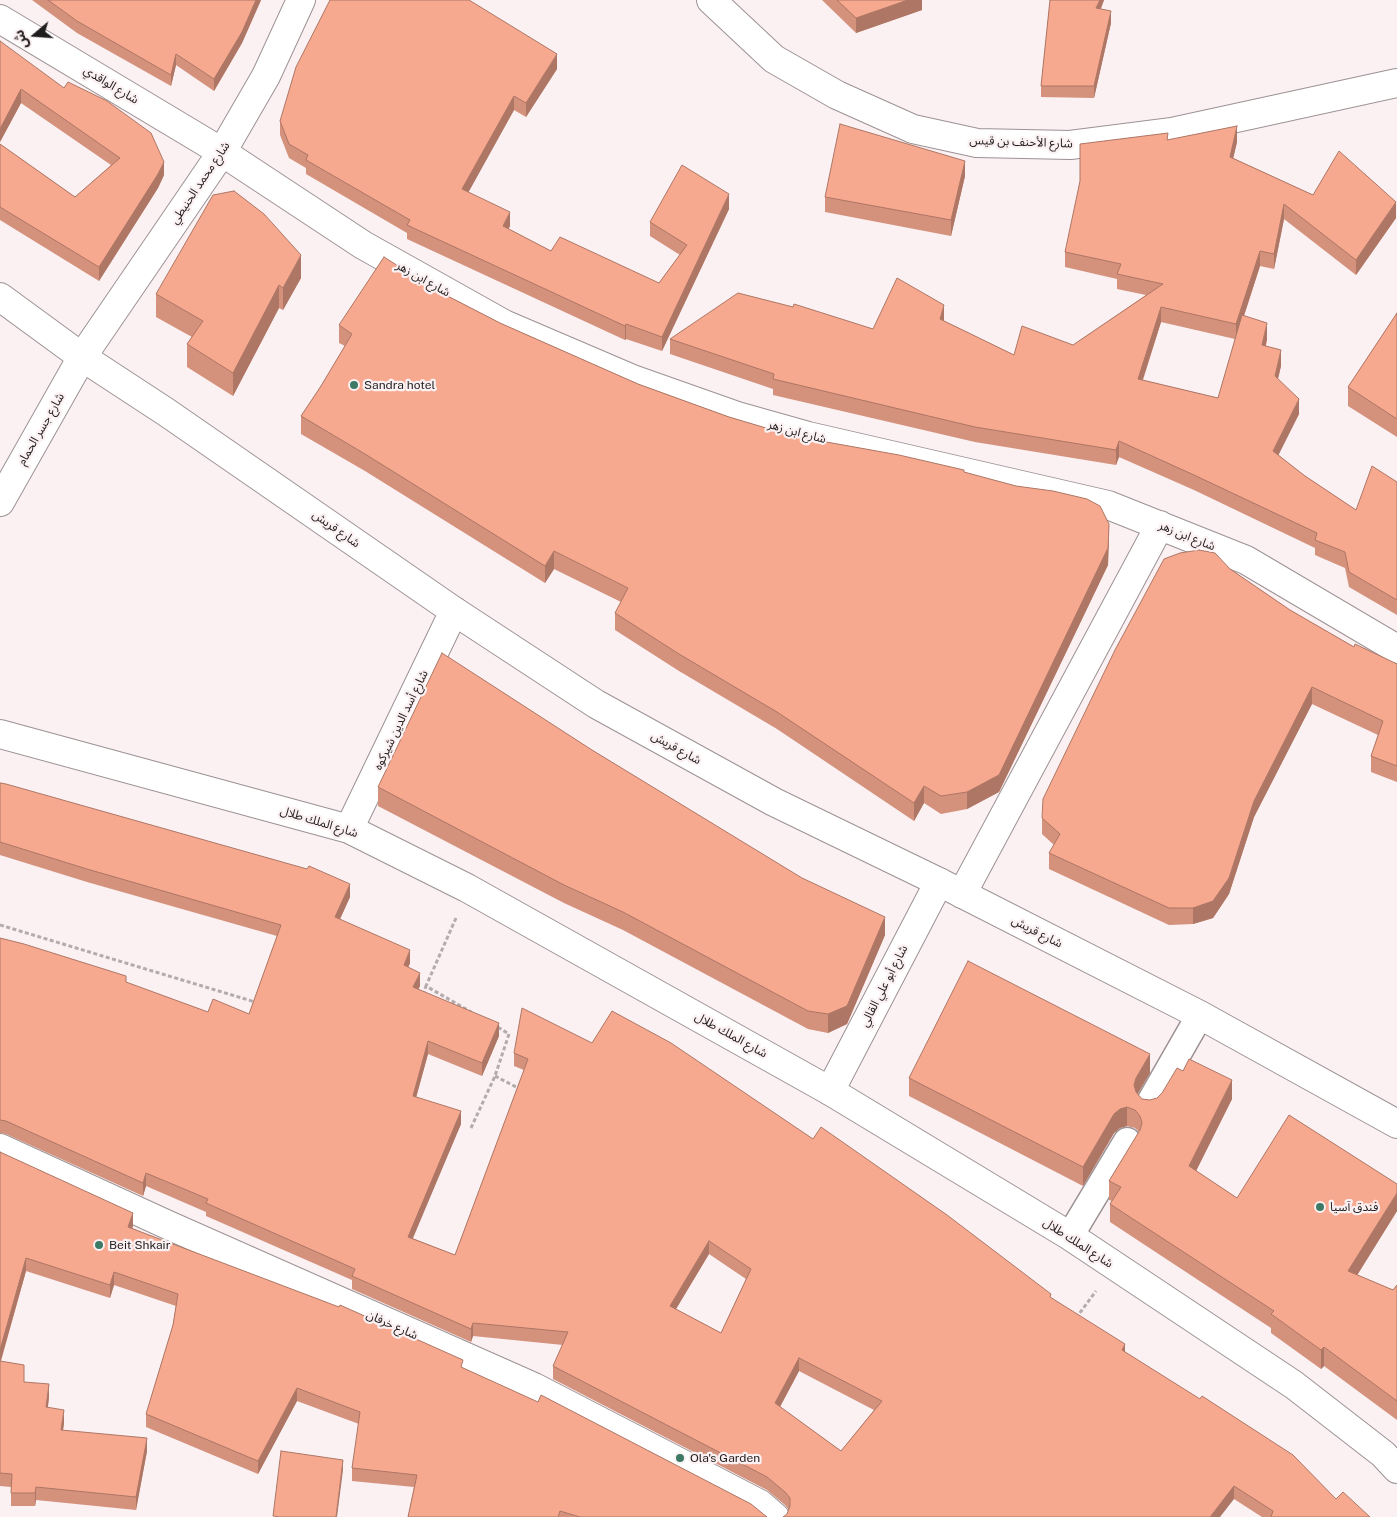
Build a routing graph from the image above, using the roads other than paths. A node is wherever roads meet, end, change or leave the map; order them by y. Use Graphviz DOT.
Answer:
graph roads {
  1 [pos="301,0"];
  2 [pos="711,0"];
  3 [pos="0,19"];
  4 [pos="1397,83"];
  5 [pos="222,152"];
  6 [pos="0,297"];
  7 [pos="82,357"];
  8 [pos="0,502"];
  9 [pos="1160,524"];
  10 [pos="454,611"];
  11 [pos="1397,649"];
  12 [pos="0,734"];
  13 [pos="349,829"];
  14 [pos="950,888"];
  15 [pos="1200,1015"];
  16 [pos="830,1090"];
  17 [pos="1149,1104"];
  18 [pos="1397,1124"];
  19 [pos="1127,1140"];
  20 [pos="0,1148"];
  21 [pos="1070,1236"];
  22 [pos="1397,1469"];
  23 [pos="775,1517"];
  1 -- 5 [label="street, شارع محمد الحنيطي"];
  2 -- 4 [label="street, شارع الأحنف بن قيس"];
  3 -- 5 [label="street, شارع الواقدي"];
  5 -- 7 [label="street, شارع محمد الحنيطي"];
  5 -- 9 [label="street, شارع ابن زهر"];
  6 -- 7 [label="street, شارع قريش"];
  7 -- 8 [label="street, شارع جسر الحمام"];
  7 -- 10 [label="street, شارع قريش"];
  9 -- 11 [label="street, شارع ابن زهر"];
  9 -- 14 [label="street, شارع أبو علي القالي"];
  10 -- 13 [label="street, شارع أسد الدين شيركوه"];
  10 -- 14 [label="street, شارع قريش"];
  12 -- 13 [label="street, شارع الملك طلال"];
  13 -- 16 [label="street, شارع الملك طلال"];
  14 -- 15 [label="street, شارع قريش"];
  14 -- 16 [label="street, شارع أبو علي القالي"];
  15 -- 17 [label="street"];
  15 -- 18 [label="street, شارع قريش"];
  16 -- 21 [label="street, شارع الملك طلال"];
  19 -- 21 [label="street"];
  20 -- 23 [label="street, شارع خرفان"];
  21 -- 22 [label="street, شارع الملك طلال"];
}
